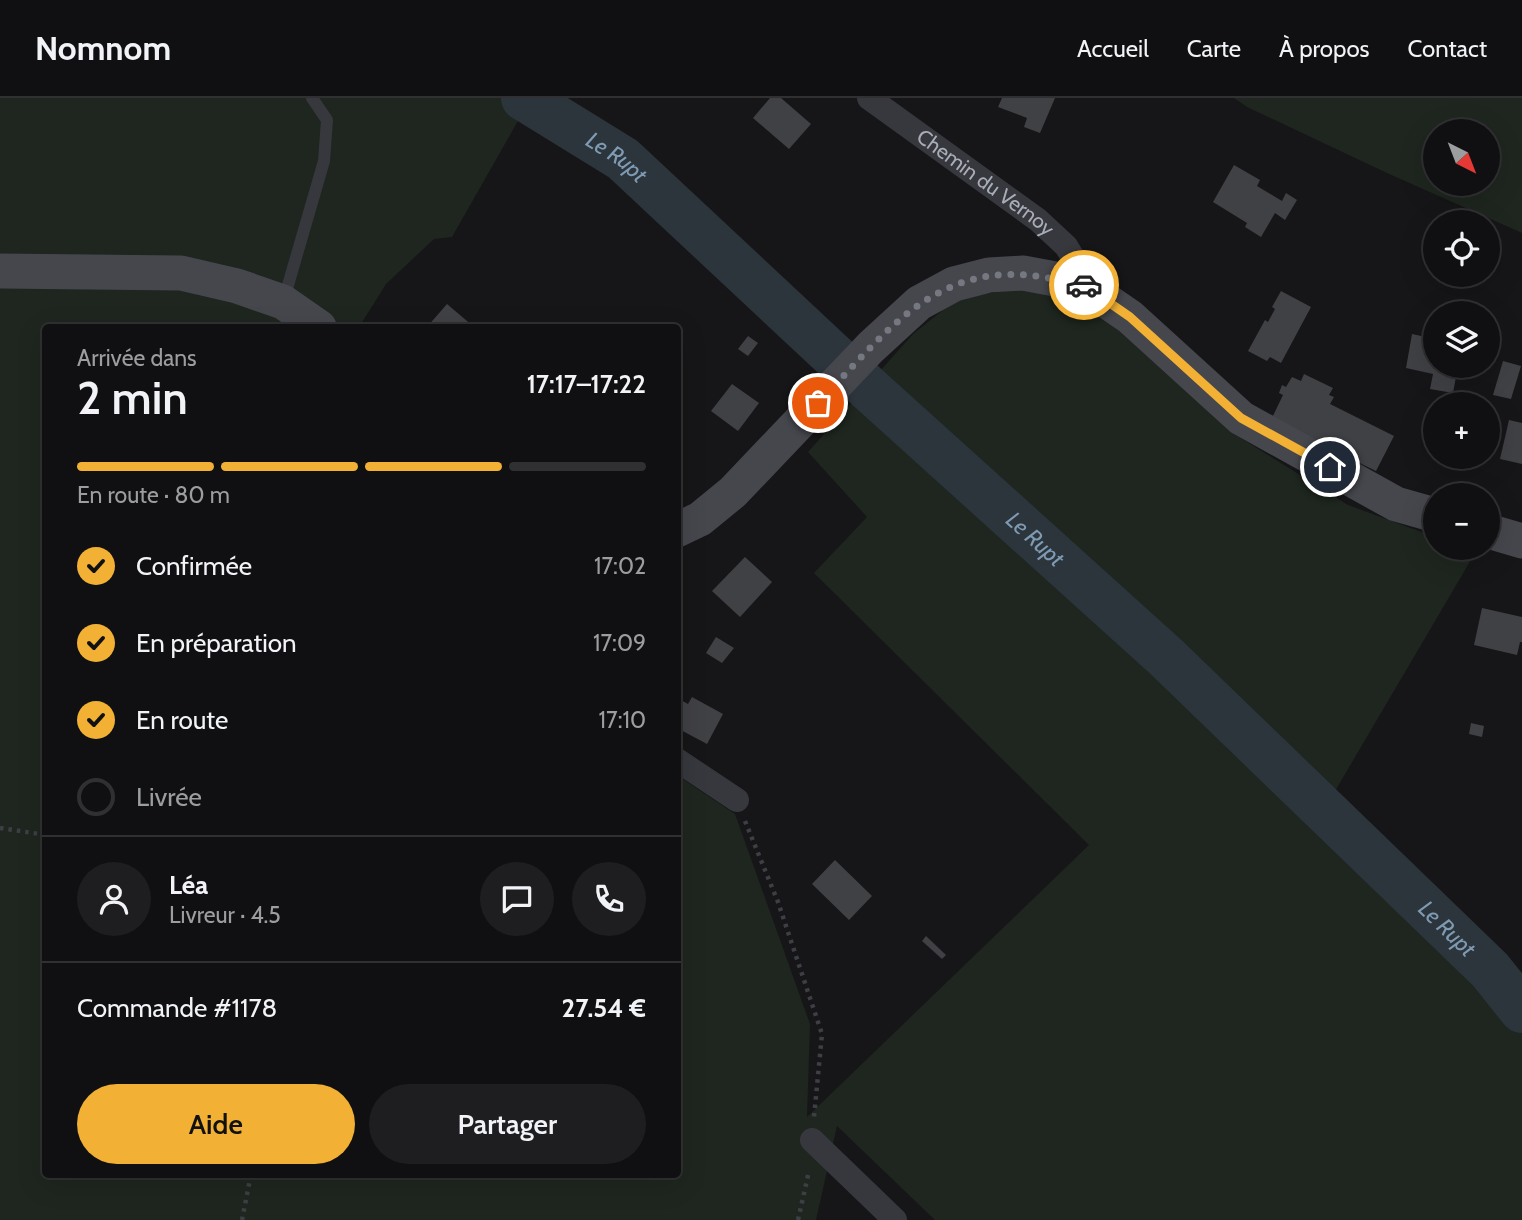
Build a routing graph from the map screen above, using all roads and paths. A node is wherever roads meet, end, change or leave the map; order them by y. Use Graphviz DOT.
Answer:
graph roads {
  1 [pos="312,98"];
  2 [pos="869,98"];
  3 [pos="0,271"];
  4 [pos="1082,284"];
  5 [pos="283,302"];
  6 [pos="315,324"];
  7 [pos="1423,512"];
  8 [pos="681,528"];
  9 [pos="1500,535"];
  10 [pos="1522,541"];
  11 [pos="681,763"];
  12 [pos="737,800"];
  13 [pos="0,828"];
  14 [pos="42,834"];
  15 [pos="812,1140"];
  16 [pos="250,1178"];
  17 [pos="242,1220"];
  18 [pos="798,1220"];
  19 [pos="895,1220"];
  1 -- 5 [label="lane"];
  2 -- 4 [label="street, Chemin du Vernoy"];
  3 -- 5 [label="main road"];
  4 -- 7 [label="main road"];
  4 -- 8 [label="main road"];
  5 -- 6 [label="main road"];
  9 -- 10 [label="main road"];
  11 -- 12 [label="street"];
  12 -- 15 [label="path"];
  13 -- 14 [label="path"];
  15 -- 18 [label="path"];
  15 -- 19 [label="street"];
  16 -- 17 [label="path"];
}
